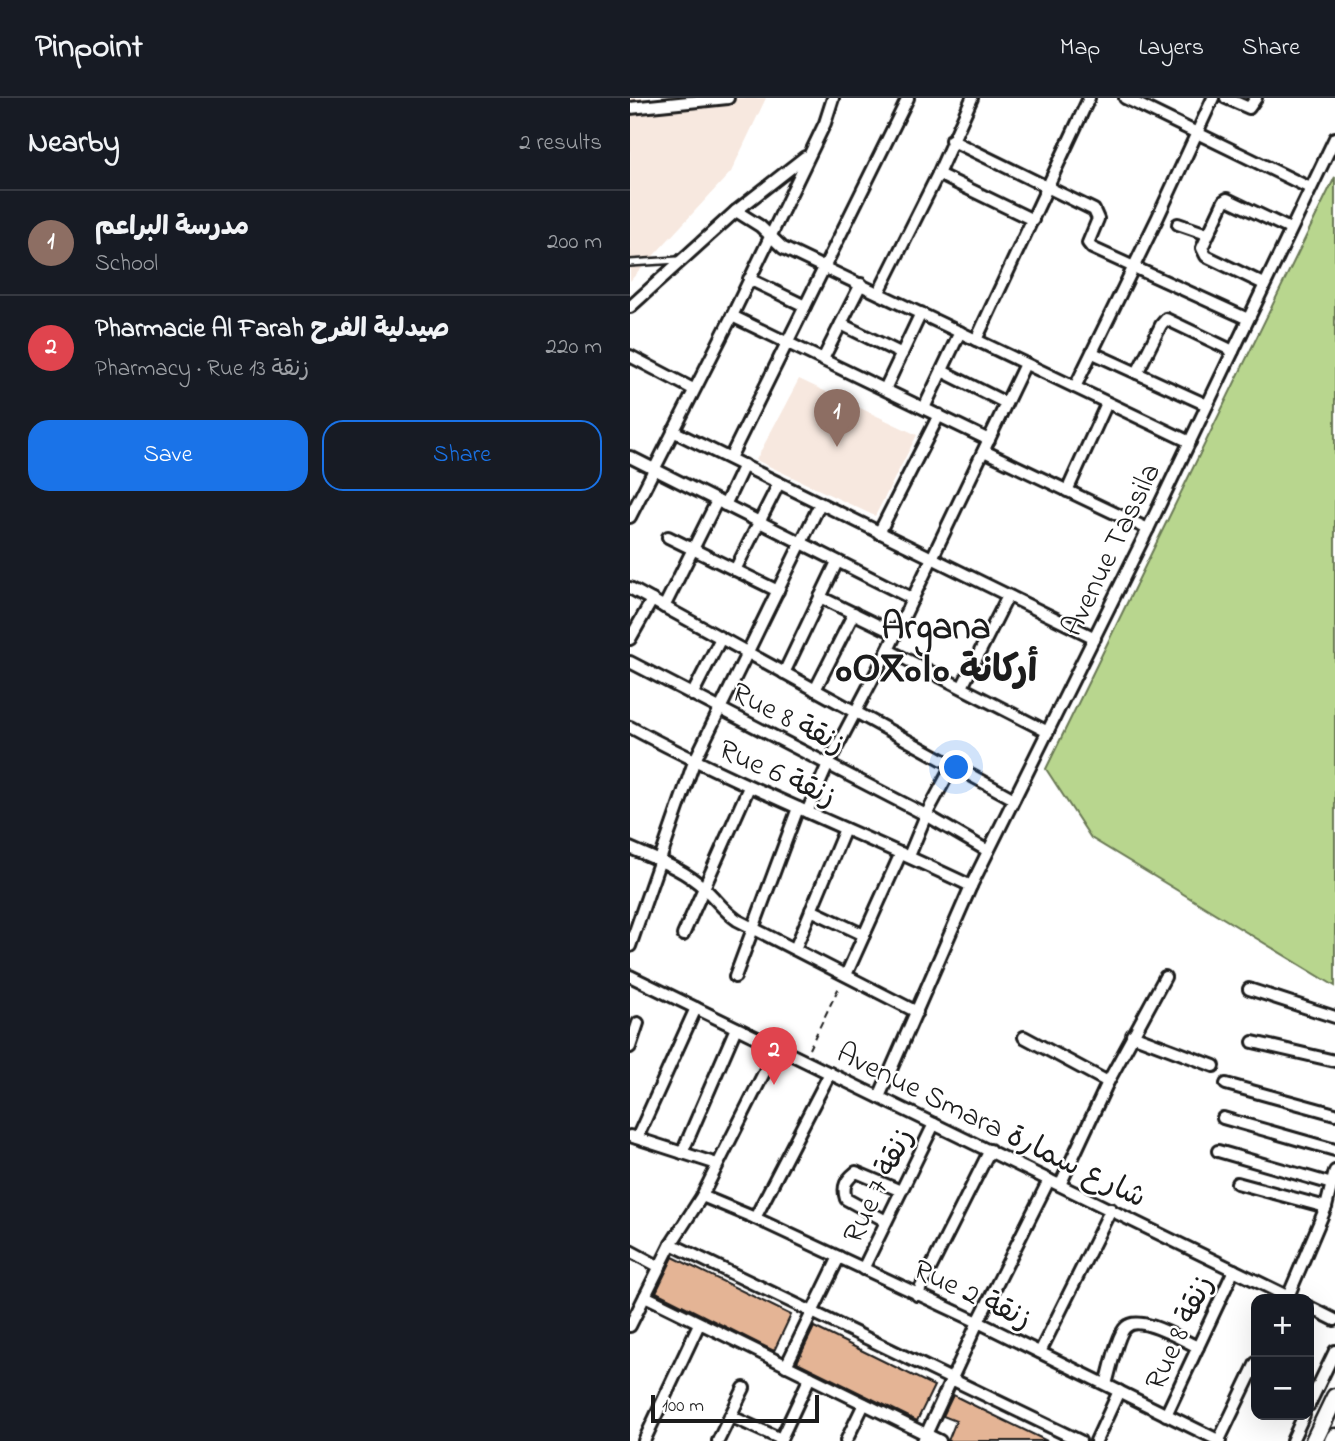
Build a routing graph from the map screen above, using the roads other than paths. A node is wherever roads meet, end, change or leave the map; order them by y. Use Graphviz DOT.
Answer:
graph roads {
  1 [pos="728,98"];
  2 [pos="833,98"];
  3 [pos="908,98"];
  4 [pos="972,98"];
  5 [pos="1089,98"];
  6 [pos="1125,98"];
  7 [pos="1213,98"];
  8 [pos="1226,98"];
  9 [pos="1256,98"];
  10 [pos="630,108"];
  11 [pos="1196,132"];
  12 [pos="1335,138"];
  13 [pos="951,140"];
  14 [pos="808,156"];
  15 [pos="938,174"];
  16 [pos="1048,188"];
  17 [pos="1310,188"];
  18 [pos="736,211"];
  19 [pos="1033,220"];
  20 [pos="1178,224"];
  21 [pos="1290,229"];
  22 [pos="1208,234"];
  23 [pos="770,237"];
  24 [pos="681,259"];
  25 [pos="630,264"];
  26 [pos="824,267"];
  27 [pos="1134,267"];
  28 [pos="749,279"];
  29 [pos="861,284"];
  30 [pos="1264,284"];
  31 [pos="879,292"];
  32 [pos="805,306"];
  33 [pos="630,307"];
  34 [pos="921,313"];
  35 [pos="732,316"];
  36 [pos="1248,319"];
  37 [pos="841,324"];
  38 [pos="960,332"];
  39 [pos="976,340"];
  40 [pos="787,342"];
  41 [pos="1233,351"];
  42 [pos="1093,353"];
  43 [pos="902,354"];
  44 [pos="630,356"];
  45 [pos="823,359"];
  46 [pos="1025,364"];
  47 [pos="942,371"];
  48 [pos="1137,373"];
  49 [pos="1075,387"];
  50 [pos="693,389"];
  51 [pos="885,389"];
  52 [pos="1006,403"];
  53 [pos="1107,403"];
  54 [pos="1207,405"];
  55 [pos="924,408"];
  56 [pos="939,415"];
  57 [pos="673,430"];
  58 [pos="989,440"];
  59 [pos="1189,442"];
  60 [pos="984,451"];
  61 [pos="630,457"];
  62 [pos="730,458"];
  63 [pos="744,466"];
  64 [pos="654,470"];
  65 [pos="779,483"];
  66 [pos="1067,491"];
  67 [pos="721,503"];
  68 [pos="820,504"];
  69 [pos="630,517"];
  70 [pos="759,523"];
  71 [pos="1148,529"];
  72 [pos="879,533"];
  73 [pos="668,537"];
  74 [pos="800,544"];
  75 [pos="694,550"];
  76 [pos="932,559"];
  77 [pos="837,562"];
  78 [pos="735,570"];
  79 [pos="630,588"];
  80 [pos="778,591"];
  81 [pos="1008,596"];
  82 [pos="820,597"];
  83 [pos="913,599"];
  84 [pos="652,600"];
  85 [pos="664,607"];
  86 [pos="854,613"];
  87 [pos="896,634"];
  88 [pos="721,638"];
  89 [pos="1095,638"];
  90 [pos="630,639"];
  91 [pos="888,650"];
  92 [pos="747,653"];
  93 [pos="630,662"];
  94 [pos="784,673"];
  95 [pos="962,687"];
  96 [pos="815,690"];
  97 [pos="692,695"];
  98 [pos="720,709"];
  99 [pos="855,712"];
  100 [pos="630,727"];
  101 [pos="1048,732"];
  102 [pos="694,762"];
  103 [pos="828,764"];
  104 [pos="953,765"];
  105 [pos="749,787"];
  106 [pos="1014,799"];
  107 [pos="802,810"];
  108 [pos="926,815"];
  109 [pos="845,828"];
  110 [pos="630,848"];
  111 [pos="988,851"];
  112 [pos="905,855"];
  113 [pos="660,860"];
  114 [pos="971,886"];
  115 [pos="705,888"];
  116 [pos="811,910"];
  117 [pos="753,928"];
  118 [pos="683,935"];
  119 [pos="864,935"];
  120 [pos="630,946"];
  121 [pos="795,949"];
  122 [pos="846,975"];
  123 [pos="630,976"];
  124 [pos="735,977"];
  125 [pos="1165,977"];
  126 [pos="1249,989"];
  127 [pos="696,1009"];
  128 [pos="917,1012"];
  129 [pos="1335,1017"];
  130 [pos="638,1023"];
  131 [pos="736,1028"];
  132 [pos="1132,1035"];
  133 [pos="1024,1037"];
  134 [pos="1253,1042"];
  135 [pos="630,1047"];
  136 [pos="777,1047"];
  137 [pos="1335,1061"];
  138 [pos="1214,1066"];
  139 [pos="830,1073"];
  140 [pos="1108,1082"];
  141 [pos="1226,1084"];
  142 [pos="879,1097"];
  143 [pos="1335,1114"];
  144 [pos="1223,1118"];
  145 [pos="934,1124"];
  146 [pos="634,1137"];
  147 [pos="990,1150"];
  148 [pos="1218,1150"];
  149 [pos="1335,1150"];
  150 [pos="682,1153"];
  151 [pos="717,1164"];
  152 [pos="1335,1171"];
  153 [pos="1054,1182"];
  154 [pos="1237,1183"];
  155 [pos="1332,1184"];
  156 [pos="901,1191"];
  157 [pos="702,1196"];
  158 [pos="1326,1206"];
  159 [pos="1111,1209"];
  160 [pos="755,1217"];
  161 [pos="886,1221"];
  162 [pos="671,1244"];
  163 [pos="630,1251"];
  164 [pos="839,1257"];
  165 [pos="660,1267"];
  166 [pos="863,1269"];
  167 [pos="1234,1270"];
  168 [pos="1282,1294"];
  169 [pos="1292,1294"];
  170 [pos="917,1295"];
  171 [pos="645,1296"];
  172 [pos="1314,1310"];
  173 [pos="813,1311"];
  174 [pos="1335,1320"];
  175 [pos="978,1322"];
  176 [pos="699,1324"];
  177 [pos="630,1326"];
  178 [pos="1198,1346"];
  179 [pos="1335,1351"];
  180 [pos="1040,1352"];
  181 [pos="786,1366"];
  182 [pos="1251,1374"];
  183 [pos="810,1377"];
  184 [pos="952,1381"];
  185 [pos="1106,1384"];
  186 [pos="744,1388"];
  187 [pos="1119,1391"];
  188 [pos="1314,1395"];
  189 [pos="1335,1397"];
  190 [pos="864,1404"];
  191 [pos="1166,1415"];
  192 [pos="730,1416"];
  193 [pos="1302,1420"];
  194 [pos="925,1438"];
  195 [pos="781,1440"];
  196 [pos="644,1441"];
  197 [pos="718,1441"];
  198 [pos="846,1441"];
  199 [pos="940,1441"];
  200 [pos="1080,1441"];
  201 [pos="1096,1441"];
  202 [pos="1219,1441"];
  203 [pos="1292,1441"];
  204 [pos="1314,1441"];
  1 -- 10 [label="street"];
  2 -- 14 [label="street"];
  3 -- 26 [label="street"];
  4 -- 13 [label="street"];
  5 -- 16 [label="street"];
  6 -- 11 [label="street"];
  7 -- 11 [label="street"];
  8 -- 9 [label="street"];
  11 -- 17 [label="street"];
  11 -- 27 [label="street"];
  12 -- 17 [label="street, Avenue Tassila"];
  13 -- 15 [label="street"];
  13 -- 16 [label="street"];
  14 -- 18 [label="street"];
  14 -- 23 [label="street"];
  15 -- 19 [label="street"];
  15 -- 31 [label="street"];
  16 -- 19 [label="street"];
  16 -- 27 [label="street"];
  17 -- 21 [label="street, Avenue Tassila"];
  18 -- 23 [label="street"];
  18 -- 24 [label="street"];
  19 -- 39 [label="street"];
  20 -- 22 [label="street"];
  21 -- 22 [label="street"];
  21 -- 30 [label="street, Avenue Tassila"];
  22 -- 30 [label="street"];
  23 -- 26 [label="street"];
  23 -- 28 [label="street"];
  24 -- 25 [label="lane"];
  24 -- 33 [label="street"];
  26 -- 29 [label="street"];
  26 -- 32 [label="street"];
  27 -- 36 [label="street"];
  27 -- 42 [label="street"];
  28 -- 32 [label="street"];
  28 -- 35 [label="street"];
  29 -- 31 [label="street"];
  29 -- 37 [label="street"];
  30 -- 36 [label="street, Avenue Tassila"];
  31 -- 34 [label="street"];
  32 -- 40 [label="street"];
  34 -- 38 [label="street"];
  34 -- 43 [label="street"];
  35 -- 40 [label="street"];
  35 -- 50 [label="street"];
  36 -- 41 [label="street, Avenue Tassila"];
  37 -- 43 [label="street"];
  37 -- 45 [label="street"];
  38 -- 39 [label="street"];
  38 -- 47 [label="street"];
  39 -- 46 [label="street"];
  40 -- 45 [label="street"];
  40 -- 62 [label="street"];
  41 -- 48 [label="street"];
  41 -- 54 [label="street, Avenue Tassila"];
  42 -- 48 [label="street"];
  42 -- 49 [label="street"];
  43 -- 51 [label="street"];
  44 -- 50 [label="street"];
  45 -- 51 [label="street"];
  46 -- 49 [label="street"];
  46 -- 52 [label="street"];
  47 -- 52 [label="street"];
  47 -- 55 [label="street"];
  48 -- 54 [label="street"];
  49 -- 53 [label="street"];
  50 -- 57 [label="street"];
  51 -- 55 [label="street"];
  52 -- 58 [label="street"];
  53 -- 59 [label="street"];
  53 -- 66 [label="street"];
  54 -- 59 [label="street, Avenue Tassila"];
  55 -- 56 [label="street"];
  56 -- 58 [label="street"];
  56 -- 72 [label="street"];
  57 -- 62 [label="street"];
  57 -- 64 [label="street"];
  58 -- 60 [label="street"];
  59 -- 71 [label="street, Avenue Tassila"];
  60 -- 66 [label="street"];
  60 -- 76 [label="street"];
  61 -- 64 [label="street"];
  62 -- 63 [label="street"];
  63 -- 65 [label="street"];
  63 -- 67 [label="street"];
  64 -- 67 [label="street"];
  64 -- 69 [label="street"];
  65 -- 68 [label="street"];
  65 -- 70 [label="street"];
  66 -- 71 [label="street"];
  67 -- 70 [label="street"];
  67 -- 75 [label="street"];
  68 -- 72 [label="street"];
  68 -- 74 [label="street"];
  70 -- 74 [label="street"];
  70 -- 78 [label="street"];
  71 -- 89 [label="street, Avenue Tassila"];
  72 -- 76 [label="street"];
  73 -- 75 [label="street"];
  74 -- 77 [label="street"];
  74 -- 80 [label="street"];
  75 -- 78 [label="street"];
  75 -- 85 [label="street"];
  76 -- 81 [label="street"];
  76 -- 83 [label="street"];
  77 -- 82 [label="street"];
  77 -- 83 [label="street"];
  78 -- 80 [label="street"];
  79 -- 84 [label="street"];
  80 -- 92 [label="street"];
  81 -- 89 [label="street"];
  81 -- 95 [label="street"];
  82 -- 86 [label="street"];
  82 -- 94 [label="street"];
  83 -- 87 [label="street"];
  84 -- 85 [label="street"];
  84 -- 90 [label="street"];
  85 -- 88 [label="street"];
  86 -- 87 [label="street"];
  86 -- 96 [label="street"];
  87 -- 91 [label="street"];
  88 -- 92 [label="street"];
  88 -- 97 [label="street"];
  89 -- 101 [label="street, Avenue Tassila"];
  91 -- 95 [label="street"];
  91 -- 99 [label="street"];
  92 -- 94 [label="street"];
  92 -- 98 [label="street"];
  93 -- 97 [label="street, Rue 8 زنقة"];
  94 -- 96 [label="street"];
  95 -- 101 [label="street"];
  96 -- 99 [label="street"];
  97 -- 98 [label="street, Rue 8 زنقة"];
  98 -- 102 [label="street"];
  98 -- 103 [label="street, Rue 8 زنقة"];
  99 -- 103 [label="street"];
  99 -- 104 [label="street"];
  100 -- 102 [label="street, Rue 6 زنقة"];
  101 -- 106 [label="street, Avenue Tassila"];
  102 -- 105 [label="street, Rue 6 زنقة"];
  102 -- 113 [label="street"];
  103 -- 107 [label="street"];
  103 -- 108 [label="street, Rue 8 زنقة"];
  104 -- 106 [label="street"];
  104 -- 108 [label="street"];
  105 -- 107 [label="street, Rue 6 زنقة"];
  105 -- 115 [label="street"];
  106 -- 111 [label="street, Avenue Tassila"];
  107 -- 109 [label="street, Rue 6 زنقة"];
  107 -- 117 [label="street"];
  108 -- 111 [label="street, Rue 8 زنقة"];
  108 -- 112 [label="street"];
  109 -- 112 [label="street, Rue 6 زنقة"];
  109 -- 116 [label="street"];
  110 -- 113 [label="street"];
  111 -- 114 [label="street, Avenue Tassila"];
  112 -- 114 [label="street, Rue 6 زنقة"];
  112 -- 119 [label="street"];
  113 -- 115 [label="street"];
  113 -- 120 [label="street"];
  114 -- 128 [label="street, Avenue Tassila"];
  115 -- 117 [label="street"];
  115 -- 118 [label="street"];
  116 -- 119 [label="street"];
  116 -- 121 [label="street"];
  117 -- 121 [label="street"];
  117 -- 124 [label="street"];
  119 -- 122 [label="street"];
  121 -- 122 [label="street"];
  122 -- 128 [label="street"];
  123 -- 127 [label="street, Avenue Smara شارع سمارة"];
  125 -- 132 [label="street"];
  126 -- 129 [label="street"];
  127 -- 131 [label="street, Avenue Smara شارع سمارة"];
  127 -- 146 [label="street"];
  128 -- 142 [label="street, Avenue Tassila"];
  130 -- 135 [label="street"];
  131 -- 136 [label="street, Avenue Smara شارع سمارة"];
  131 -- 150 [label="street"];
  132 -- 138 [label="street"];
  132 -- 140 [label="street"];
  133 -- 140 [label="street"];
  134 -- 137 [label="street"];
  136 -- 139 [label="street, Avenue Smara شارع سمارة"];
  136 -- 151 [label="street"];
  139 -- 142 [label="street, Avenue Smara شارع سمارة"];
  139 -- 160 [label="street"];
  140 -- 153 [label="street"];
  141 -- 143 [label="street"];
  142 -- 145 [label="street, Avenue Smara شارع سمارة"];
  144 -- 149 [label="street"];
  145 -- 147 [label="street, Avenue Smara شارع سمارة"];
  145 -- 156 [label="street, Rue 7 زنقة"];
  146 -- 150 [label="street"];
  147 -- 153 [label="street, Avenue Smara شارع سمارة"];
  147 -- 170 [label="street"];
  148 -- 155 [label="street"];
  150 -- 151 [label="street"];
  151 -- 157 [label="street"];
  152 -- 155 [label="street"];
  153 -- 159 [label="street, Avenue Smara شارع سمارة"];
  153 -- 175 [label="street"];
  154 -- 158 [label="street"];
  155 -- 158 [label="street"];
  156 -- 161 [label="street, Rue 7 زنقة"];
  156 -- 161 [label="street"];
  157 -- 160 [label="street, Rue 2 زنقة"];
  157 -- 162 [label="street"];
  158 -- 169 [label="street"];
  159 -- 167 [label="street, Avenue Smara شارع سمارة"];
  159 -- 180 [label="street"];
  160 -- 164 [label="street, Rue 2 زنقة"];
  161 -- 166 [label="street, Rue 7 زنقة"];
  162 -- 165 [label="street"];
  162 -- 173 [label="street"];
  163 -- 165 [label="street"];
  164 -- 166 [label="street, Rue 2 زنقة"];
  164 -- 173 [label="street"];
  165 -- 171 [label="street"];
  166 -- 170 [label="street, Rue 2 زنقة"];
  167 -- 168 [label="street, Avenue Smara شارع سمارة"];
  167 -- 178 [label="street, Rue 8 زنقة"];
  170 -- 175 [label="street, Rue 2 زنقة"];
  171 -- 176 [label="street"];
  171 -- 177 [label="street"];
  172 -- 174 [label="street"];
  173 -- 181 [label="street"];
  173 -- 184 [label="street"];
  175 -- 180 [label="street, Rue 2 زنقة"];
  175 -- 184 [label="street"];
  176 -- 181 [label="street"];
  176 -- 196 [label="street"];
  178 -- 185 [label="street"];
  178 -- 191 [label="street, Rue 8 زنقة"];
  179 -- 188 [label="street"];
  180 -- 185 [label="street, Rue 2 زنقة"];
  181 -- 183 [label="street"];
  182 -- 202 [label="street"];
  183 -- 190 [label="street"];
  183 -- 195 [label="street"];
  184 -- 194 [label="street"];
  184 -- 200 [label="street"];
  185 -- 187 [label="street, Rue 2 زنقة"];
  186 -- 192 [label="street"];
  187 -- 191 [label="street, Rue 2 زنقة"];
  187 -- 201 [label="street"];
  189 -- 204 [label="main road"];
  190 -- 194 [label="street"];
  190 -- 198 [label="street"];
  191 -- 202 [label="street, Rue 2 زنقة"];
  192 -- 195 [label="street"];
  192 -- 197 [label="street"];
  193 -- 203 [label="street"];
  194 -- 199 [label="street"];
}
